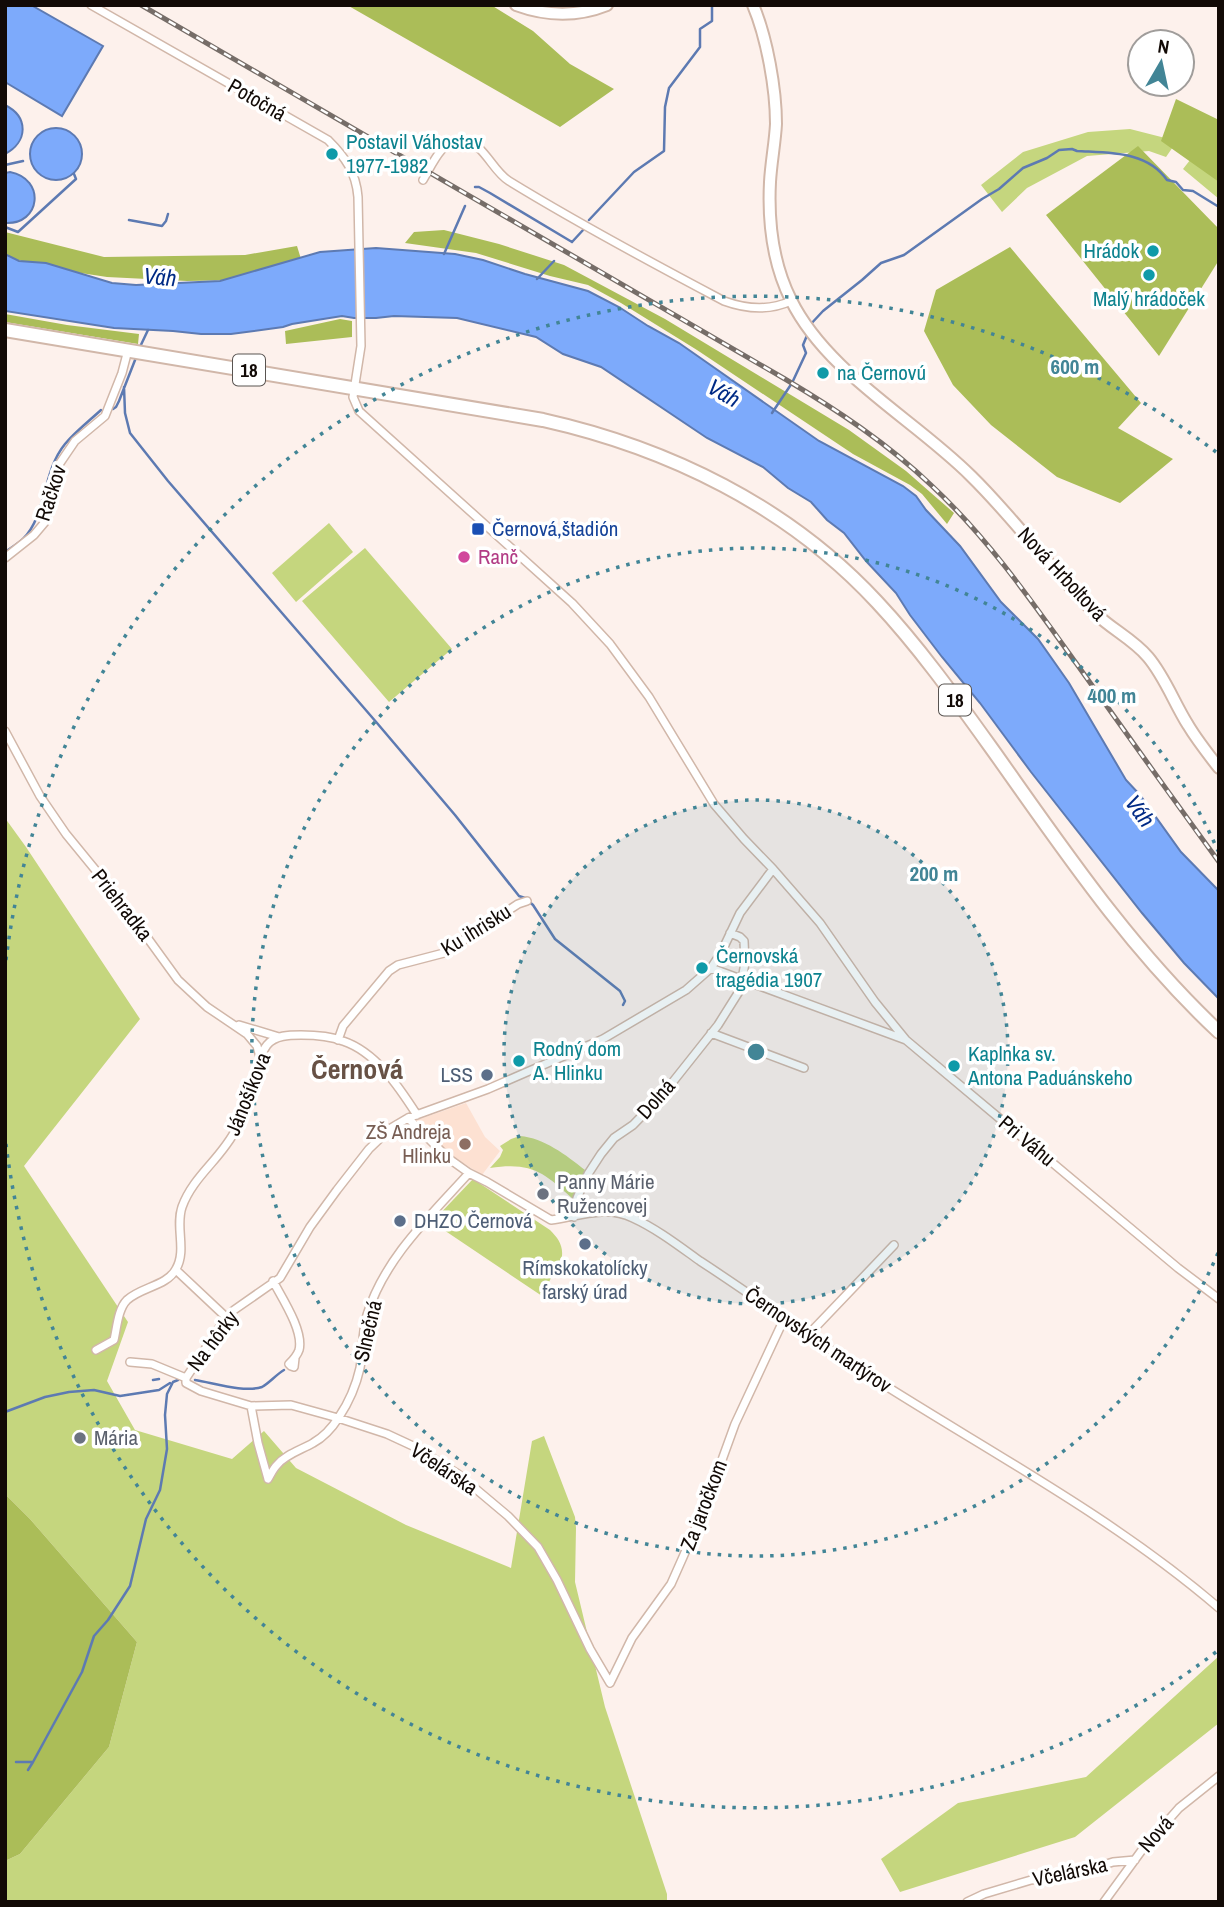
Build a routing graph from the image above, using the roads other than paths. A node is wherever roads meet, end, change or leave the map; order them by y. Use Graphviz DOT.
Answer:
graph roads {
  1 [pos="91,5"];
  2 [pos="516,5"];
  3 [pos="607,5"];
  4 [pos="753,5"];
  5 [pos="424,180"];
  6 [pos="791,301"];
  7 [pos="5,330"];
  8 [pos="135,352"];
  9 [pos="354,388"];
  10 [pos="5,558"];
  11 [pos="5,731"];
  12 [pos="1219,768"];
  13 [pos="773,869"];
  14 [pos="527,901"];
  15 [pos="730,933"];
  16 [pos="721,953"];
  17 [pos="745,964"];
  18 [pos="711,968"];
  19 [pos="743,981"];
  20 [pos="228,1020"];
  21 [pos="1219,1031"];
  22 [pos="711,1033"];
  23 [pos="279,1037"];
  24 [pos="338,1040"];
  25 [pos="906,1040"];
  26 [pos="260,1058"];
  27 [pos="804,1068"];
  28 [pos="416,1115"];
  29 [pos="408,1118"];
  30 [pos="469,1173"];
  31 [pos="575,1217"];
  32 [pos="894,1245"];
  33 [pos="176,1270"];
  34 [pos="276,1280"];
  35 [pos="1219,1299"];
  36 [pos="227,1318"];
  37 [pos="784,1319"];
  38 [pos="808,1335"];
  39 [pos="96,1350"];
  40 [pos="295,1358"];
  41 [pos="130,1362"];
  42 [pos="186,1380"];
  43 [pos="251,1406"];
  44 [pos="338,1418"];
  45 [pos="1219,1608"];
  46 [pos="610,1683"];
  47 [pos="1219,1776"];
  48 [pos="1135,1860"];
  49 [pos="967,1902"];
  50 [pos="1104,1902"];
  1 -- 9 [label="street, Potočná"];
  2 -- 3 [label="street"];
  4 -- 6 [label="street, Nová Hrboltová"];
  5 -- 6 [label="street"];
  6 -- 12 [label="street, Nová Hrboltová"];
  7 -- 8 [label="main road, 18"];
  8 -- 9 [label="main road, 18"];
  8 -- 10 [label="street, Račkov"];
  9 -- 13 [label="street, Pri Váhu"];
  9 -- 21 [label="main road, 18"];
  11 -- 20 [label="street, Priehradka"];
  13 -- 15 [label="street"];
  13 -- 25 [label="street, Pri Váhu"];
  14 -- 24 [label="street, Ku ihrisku"];
  15 -- 16 [label="street"];
  15 -- 17 [label="street"];
  16 -- 17 [label="street"];
  16 -- 18 [label="street"];
  17 -- 19 [label="street"];
  18 -- 19 [label="street"];
  18 -- 28 [label="street"];
  19 -- 22 [label="street, Dolná"];
  19 -- 25 [label="street"];
  20 -- 23 [label="street"];
  20 -- 26 [label="street, Priehradka"];
  22 -- 27 [label="street"];
  22 -- 31 [label="street, Dolná"];
  23 -- 24 [label="street, Jánošíkova"];
  23 -- 26 [label="street, Jánošíkova"];
  24 -- 28 [label="street, Jánošíkova"];
  25 -- 35 [label="street, Pri Váhu"];
  26 -- 33 [label="street, Jánošíkova"];
  28 -- 29 [label="street"];
  29 -- 30 [label="street, Černovských martýrov"];
  29 -- 34 [label="street"];
  30 -- 31 [label="street, Černovských martýrov"];
  30 -- 44 [label="street, Slnečná"];
  31 -- 37 [label="street, Černovských martýrov"];
  32 -- 38 [label="street"];
  33 -- 36 [label="street"];
  33 -- 39 [label="street"];
  34 -- 36 [label="street, Na hôrky"];
  34 -- 40 [label="street"];
  36 -- 42 [label="street, Na hôrky"];
  37 -- 38 [label="street, Černovských martýrov"];
  37 -- 46 [label="street, Za jaročkom"];
  38 -- 45 [label="street, Černovských martýrov"];
  41 -- 42 [label="street, Včelárska"];
  42 -- 43 [label="street, Včelárska"];
  43 -- 44 [label="street, Včelárska"];
  43 -- 44 [label="street, Slnečná"];
  44 -- 46 [label="street, Včelárska"];
  47 -- 48 [label="street, Nová"];
  48 -- 49 [label="street, Včelárska"];
  48 -- 50 [label="street, Nová"];
}
